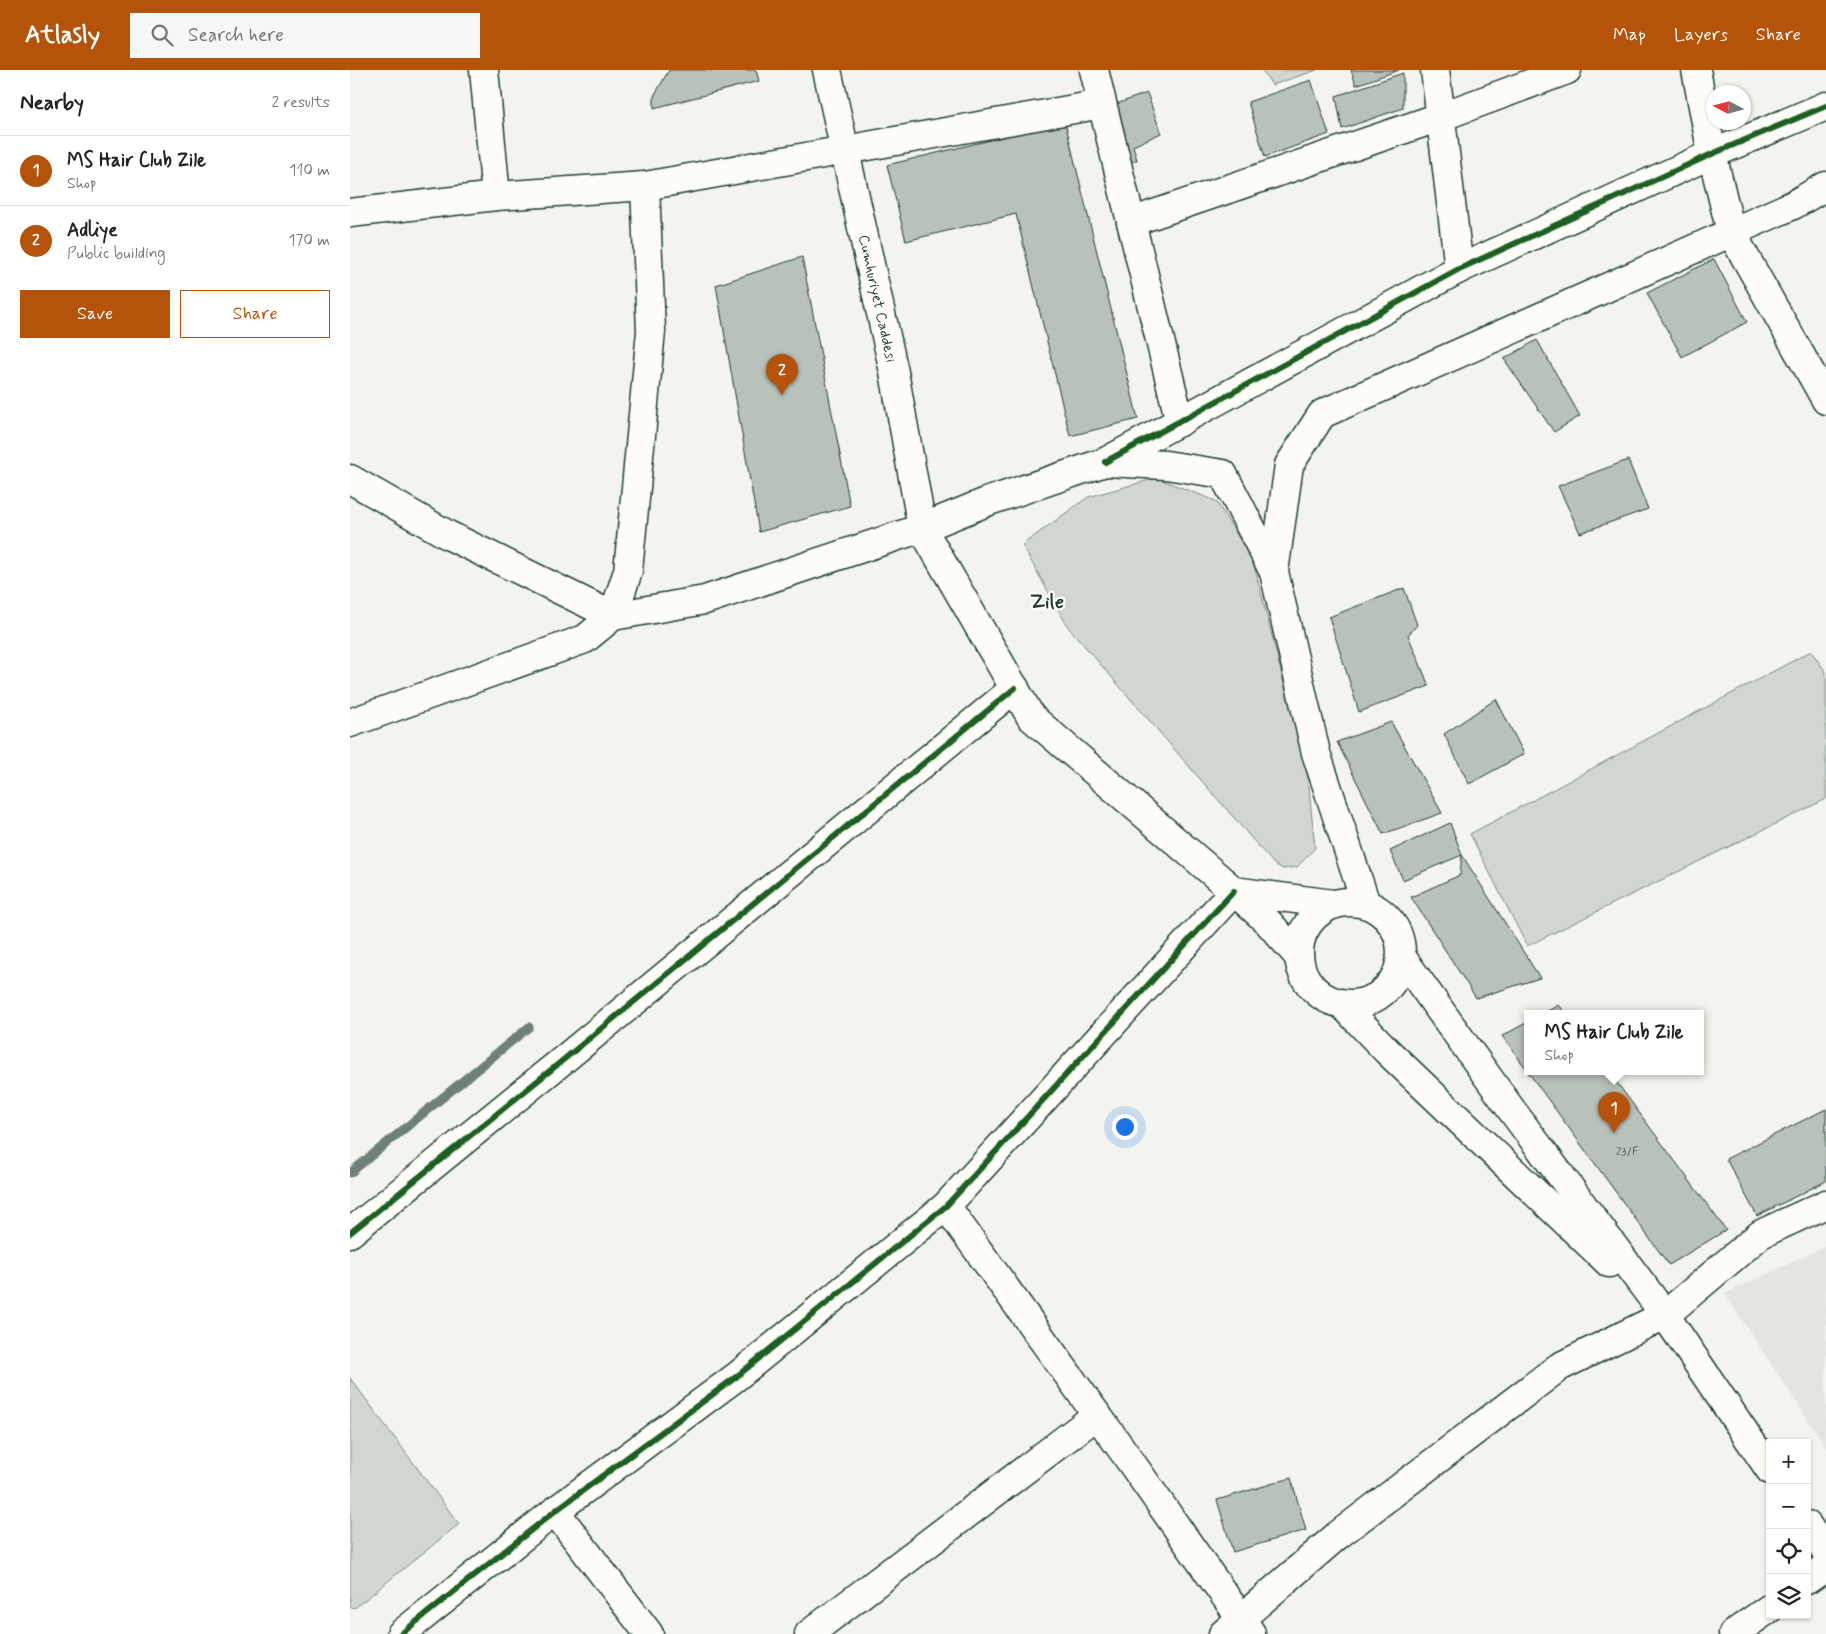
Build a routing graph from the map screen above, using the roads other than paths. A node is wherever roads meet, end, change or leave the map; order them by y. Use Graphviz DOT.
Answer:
graph roads {
  1 [pos="484,70"];
  2 [pos="827,70"];
  3 [pos="1094,70"];
  4 [pos="1435,70"];
  5 [pos="1567,70"];
  6 [pos="1696,70"];
  7 [pos="1102,104"];
  8 [pos="1826,106"];
  9 [pos="1440,116"];
  10 [pos="844,150"];
  11 [pos="1712,154"];
  12 [pos="646,186"];
  13 [pos="1826,186"];
  14 [pos="496,196"];
  15 [pos="350,213"];
  16 [pos="1131,222"];
  17 [pos="1731,232"];
  18 [pos="1458,269"];
  19 [pos="1824,391"];
  20 [pos="1180,422"];
  21 [pos="1105,462"];
  22 [pos="350,479"];
  23 [pos="922,528"];
  24 [pos="1274,572"];
  25 [pos="613,616"];
  26 [pos="1015,688"];
  27 [pos="350,723"];
  28 [pos="1234,891"];
  29 [pos="1333,904"];
  30 [pos="1366,904"];
  31 [pos="1401,956"];
  32 [pos="1299,957"];
  33 [pos="1342,1004"];
  34 [pos="1826,1204"];
  35 [pos="946,1206"];
  36 [pos="350,1233"];
  37 [pos="1665,1316"];
  38 [pos="1097,1415"];
  39 [pos="1766,1464"];
  40 [pos="555,1510"];
  41 [pos="1810,1529"];
  42 [pos="1826,1552"];
  43 [pos="1826,1567"];
  44 [pos="1811,1577"];
  45 [pos="1766,1611"];
  46 [pos="1239,1629"];
  47 [pos="401,1634"];
  48 [pos="649,1634"];
  49 [pos="809,1634"];
  50 [pos="1733,1634"];
  1 -- 14 [label="street"];
  2 -- 10 [label="street, Cumhuriyet Caddesi"];
  3 -- 7 [label="street"];
  4 -- 9 [label="street"];
  5 -- 9 [label="street"];
  6 -- 11 [label="street"];
  7 -- 10 [label="street"];
  7 -- 16 [label="street"];
  8 -- 11 [label="street"];
  9 -- 16 [label="street"];
  9 -- 18 [label="street"];
  10 -- 12 [label="street"];
  10 -- 23 [label="street, Cumhuriyet Caddesi"];
  11 -- 17 [label="street"];
  11 -- 18 [label="street"];
  12 -- 14 [label="street"];
  12 -- 25 [label="street"];
  13 -- 17 [label="street"];
  14 -- 15 [label="street"];
  16 -- 20 [label="street"];
  17 -- 19 [label="street"];
  17 -- 24 [label="street"];
  18 -- 20 [label="street"];
  20 -- 21 [label="street"];
  21 -- 23 [label="street"];
  21 -- 24 [label="street"];
  22 -- 25 [label="street"];
  23 -- 25 [label="street"];
  23 -- 26 [label="street, Cumhuriyet Caddesi"];
  24 -- 30 [label="street"];
  25 -- 27 [label="street"];
  26 -- 28 [label="street, Cumhuriyet Caddesi"];
  26 -- 36 [label="street"];
  28 -- 29 [label="street"];
  28 -- 32 [label="street, Cumhuriyet Caddesi"];
  28 -- 35 [label="street"];
  29 -- 30 [label="street"];
  29 -- 32 [label="street"];
  30 -- 31 [label="street"];
  31 -- 33 [label="street"];
  31 -- 37 [label="street"];
  32 -- 33 [label="street"];
  33 -- 37 [label="street"];
  34 -- 37 [label="street"];
  35 -- 38 [label="street"];
  35 -- 40 [label="street"];
  37 -- 39 [label="street"];
  37 -- 46 [label="street"];
  38 -- 46 [label="street"];
  38 -- 49 [label="street"];
  40 -- 47 [label="street"];
  40 -- 48 [label="street"];
  41 -- 42 [label="street"];
  43 -- 44 [label="street"];
  45 -- 50 [label="street"];
}
